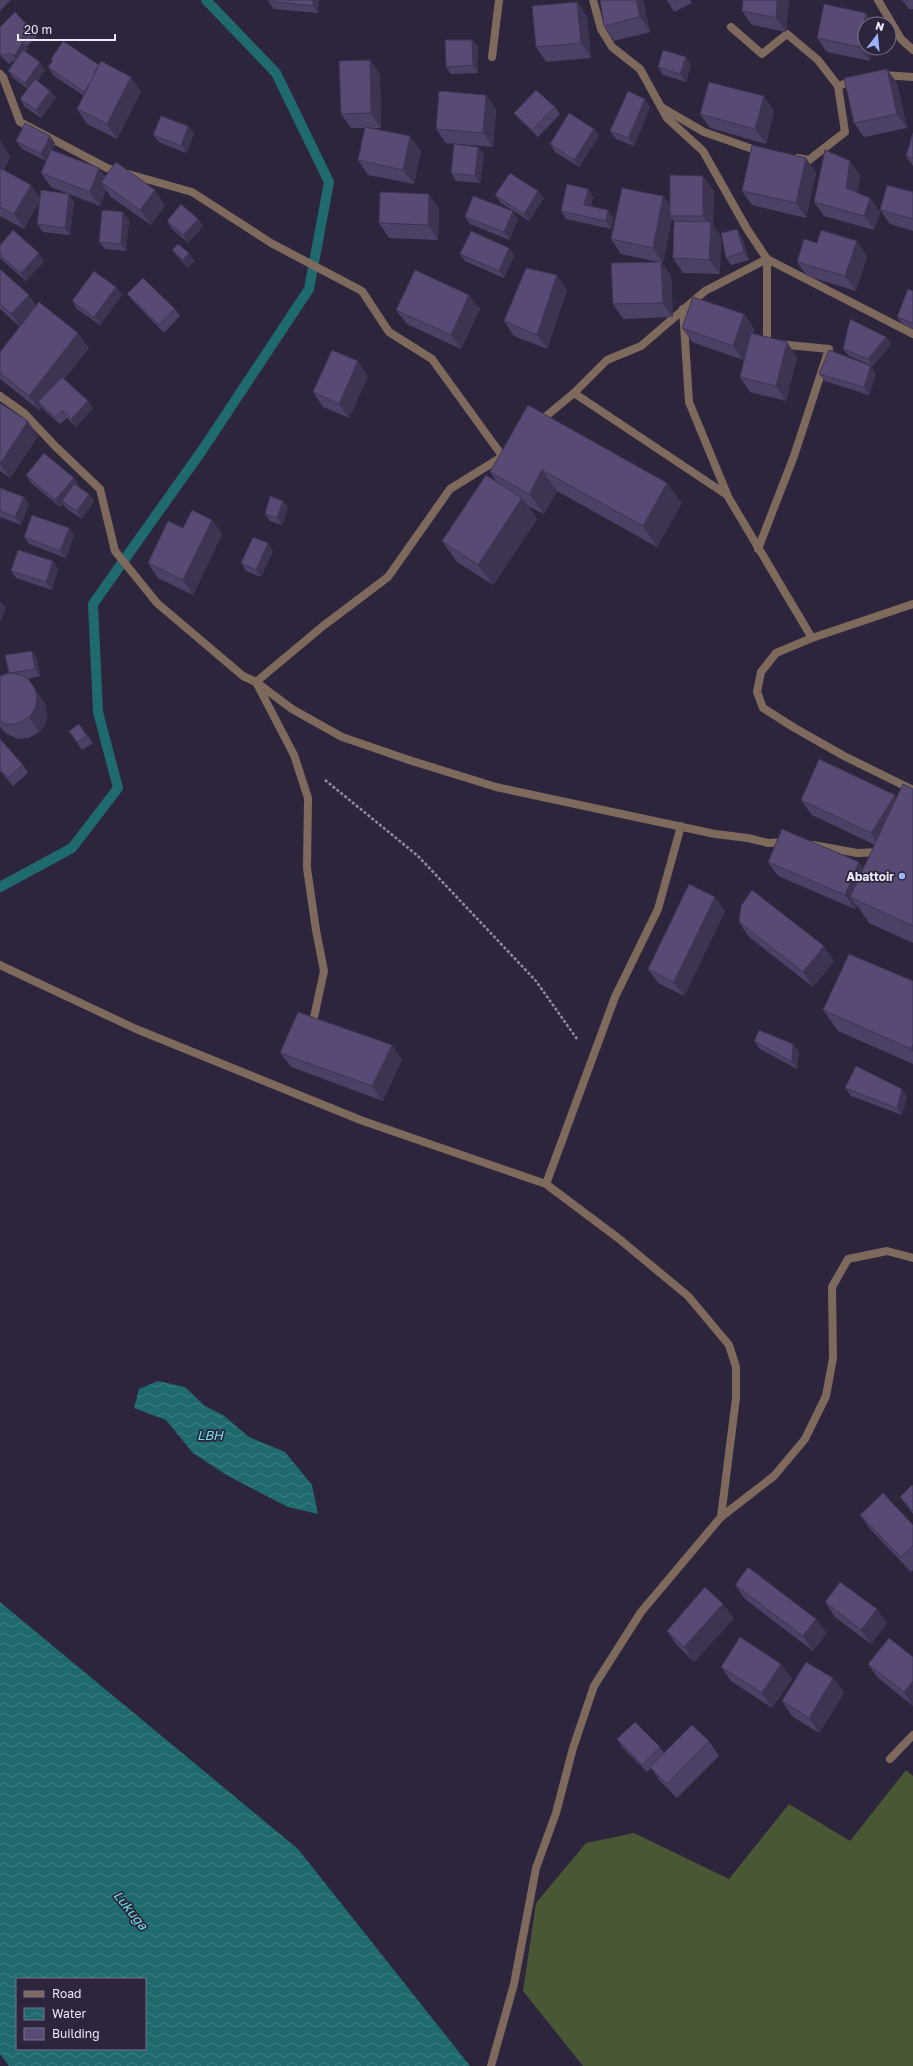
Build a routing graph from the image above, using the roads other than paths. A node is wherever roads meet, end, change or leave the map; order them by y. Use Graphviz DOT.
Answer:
graph roads {
  1 [pos="499,0"];
  2 [pos="593,0"];
  3 [pos="878,0"];
  4 [pos="731,27"];
  5 [pos="913,50"];
  6 [pos="492,57"];
  7 [pos="0,74"];
  8 [pos="913,77"];
  9 [pos="838,86"];
  10 [pos="660,107"];
  11 [pos="770,154"];
  12 [pos="786,156"];
  13 [pos="767,259"];
  14 [pos="683,309"];
  15 [pos="913,334"];
  16 [pos="574,393"];
  17 [pos="0,396"];
  18 [pos="534,427"];
  19 [pos="513,447"];
  20 [pos="503,457"];
  21 [pos="727,495"];
  22 [pos="758,549"];
  23 [pos="913,604"];
  24 [pos="812,638"];
  25 [pos="256,682"];
  26 [pos="913,790"];
  27 [pos="681,826"];
  28 [pos="890,849"];
  29 [pos="0,965"];
  30 [pos="313,1022"];
  31 [pos="546,1184"];
  32 [pos="913,1258"];
  33 [pos="722,1517"];
  34 [pos="913,1735"];
  35 [pos="890,1759"];
  36 [pos="491,2066"];
  1 -- 6 [label="street"];
  2 -- 10 [label="street"];
  3 -- 5 [label="street"];
  4 -- 9 [label="street"];
  7 -- 20 [label="street"];
  8 -- 9 [label="street"];
  9 -- 12 [label="street"];
  10 -- 11 [label="street"];
  10 -- 13 [label="street"];
  13 -- 14 [label="street"];
  13 -- 15 [label="street"];
  13 -- 22 [label="street"];
  14 -- 16 [label="street"];
  14 -- 21 [label="street"];
  16 -- 18 [label="street"];
  16 -- 21 [label="street"];
  17 -- 25 [label="street"];
  19 -- 20 [label="street"];
  20 -- 25 [label="street"];
  21 -- 22 [label="street"];
  22 -- 24 [label="street"];
  23 -- 24 [label="street"];
  24 -- 26 [label="street"];
  25 -- 27 [label="street"];
  25 -- 30 [label="street"];
  27 -- 28 [label="street"];
  27 -- 31 [label="street"];
  29 -- 31 [label="street"];
  31 -- 33 [label="street"];
  32 -- 33 [label="street"];
  33 -- 36 [label="street"];
  34 -- 35 [label="street"];
}
